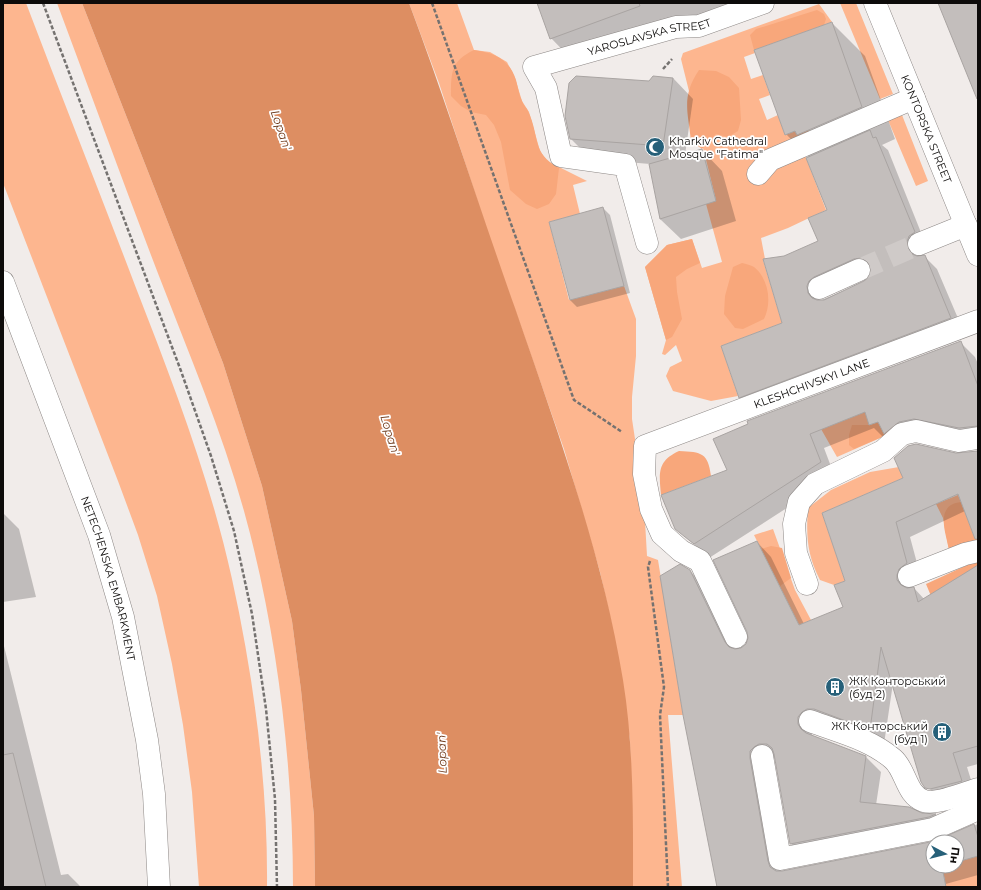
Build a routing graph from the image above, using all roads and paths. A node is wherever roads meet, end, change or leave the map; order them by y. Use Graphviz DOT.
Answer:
graph roads {
  1 [pos="43,3"];
  2 [pos="432,3"];
  3 [pos="763,3"];
  4 [pos="875,3"];
  5 [pos="914,98"];
  6 [pos="758,174"];
  7 [pos="966,225"];
  8 [pos="647,243"];
  9 [pos="919,244"];
  10 [pos="978,255"];
  11 [pos="859,270"];
  12 [pos="3,282"];
  13 [pos="819,288"];
  14 [pos="978,321"];
  15 [pos="978,438"];
  16 [pos="645,446"];
  17 [pos="662,534"];
  18 [pos="978,551"];
  19 [pos="910,576"];
  20 [pos="807,584"];
  21 [pos="736,637"];
  22 [pos="810,721"];
  23 [pos="762,756"];
  24 [pos="978,789"];
  25 [pos="978,809"];
  26 [pos="159,887"];
  27 [pos="277,887"];
  28 [pos="668,887"];
  1 -- 27 [label="path"];
  2 -- 16 [label="path"];
  3 -- 8 [label="street, YAROSLAVSKA STREET"];
  4 -- 5 [label="street, KONTORSKA STREET"];
  5 -- 6 [label="street"];
  5 -- 7 [label="street, KONTORSKA STREET"];
  7 -- 9 [label="street"];
  7 -- 10 [label="street, KONTORSKA STREET"];
  11 -- 13 [label="street"];
  12 -- 26 [label="street, NETECHENSKA EMBARKMENT"];
  14 -- 16 [label="street, KLESHCHIVSKYI LANE"];
  15 -- 20 [label="street"];
  16 -- 17 [label="street"];
  17 -- 21 [label="street"];
  17 -- 28 [label="path"];
  18 -- 19 [label="street"];
  22 -- 24 [label="street"];
  23 -- 25 [label="street"];
}
